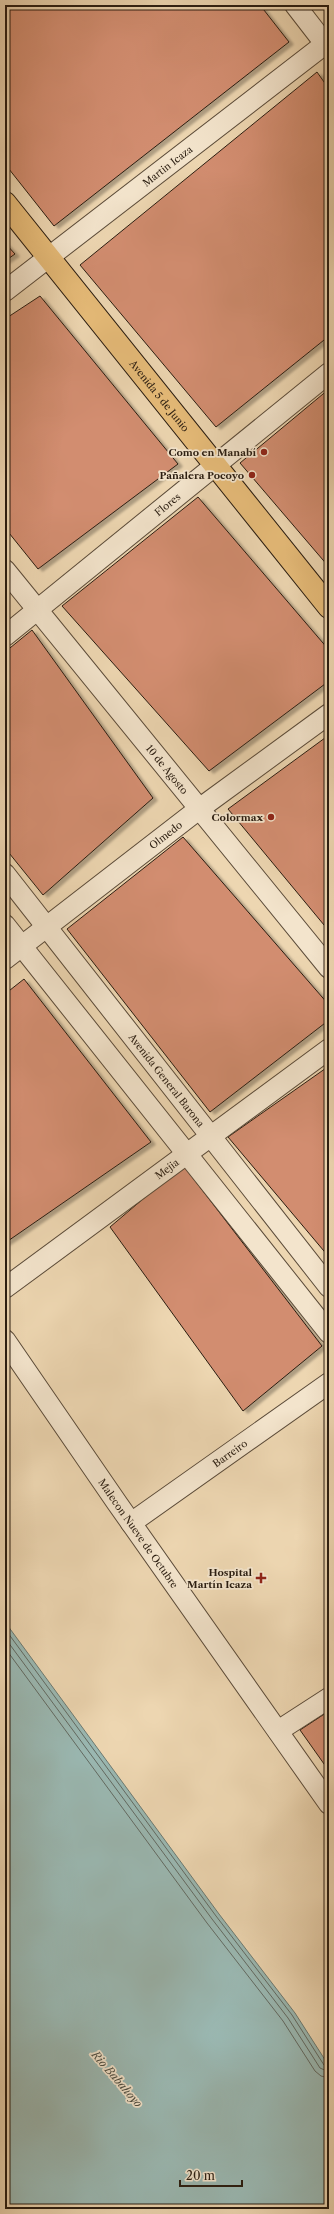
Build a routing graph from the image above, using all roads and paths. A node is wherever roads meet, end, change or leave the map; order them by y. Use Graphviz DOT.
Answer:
graph roads {
  1 [pos="295,5"];
  2 [pos="328,45"];
  3 [pos="5,203"];
  4 [pos="49,257"];
  5 [pos="5,291"];
  6 [pos="329,373"];
  7 [pos="215,465"];
  8 [pos="5,570"];
  9 [pos="329,607"];
  10 [pos="36,610"];
  11 [pos="5,636"];
  12 [pos="329,714"];
  13 [pos="199,809"];
  14 [pos="5,874"];
  15 [pos="5,925"];
  16 [pos="46,927"];
  17 [pos="22,946"];
  18 [pos="5,959"];
  19 [pos="329,968"];
  20 [pos="329,1049"];
  21 [pos="209,1136"];
  22 [pos="185,1154"];
  23 [pos="329,1287"];
  24 [pos="5,1288"];
  25 [pos="329,1333"];
  26 [pos="5,1340"];
  27 [pos="329,1383"];
  28 [pos="131,1523"];
  29 [pos="329,1698"];
  30 [pos="278,1731"];
  31 [pos="329,1804"];
  1 -- 2 [label="street"];
  2 -- 4 [label="street, Martin Icaza"];
  3 -- 4 [label="main road, Avenida 5 de Junio"];
  4 -- 5 [label="street, Martin Icaza"];
  4 -- 7 [label="main road, Avenida 5 de Junio"];
  6 -- 7 [label="street, Flores"];
  7 -- 9 [label="main road, Avenida 5 de Junio"];
  7 -- 10 [label="street, Flores"];
  8 -- 10 [label="street, 10 de Agosto"];
  10 -- 11 [label="street, Flores"];
  10 -- 13 [label="street, 10 de Agosto"];
  12 -- 13 [label="street, Olmedo"];
  13 -- 16 [label="street, Olmedo"];
  13 -- 19 [label="street, 10 de Agosto"];
  14 -- 16 [label="street, Avenida General Barona"];
  15 -- 17 [label="street"];
  16 -- 17 [label="street, Olmedo"];
  16 -- 21 [label="street, Avenida General Barona"];
  17 -- 18 [label="street, Olmedo"];
  17 -- 22 [label="street"];
  20 -- 21 [label="street, Mejia"];
  21 -- 22 [label="street, Mejia"];
  21 -- 23 [label="street, Avenida General Barona"];
  22 -- 24 [label="street, Mejia"];
  22 -- 25 [label="street"];
  26 -- 28 [label="street, Malecon Nueve de Octubre"];
  27 -- 28 [label="street, Barreiro"];
  28 -- 30 [label="street, Malecon Nueve de Octubre"];
  29 -- 30 [label="street"];
  30 -- 31 [label="street, Malecon Nueve de Octubre"];
}
